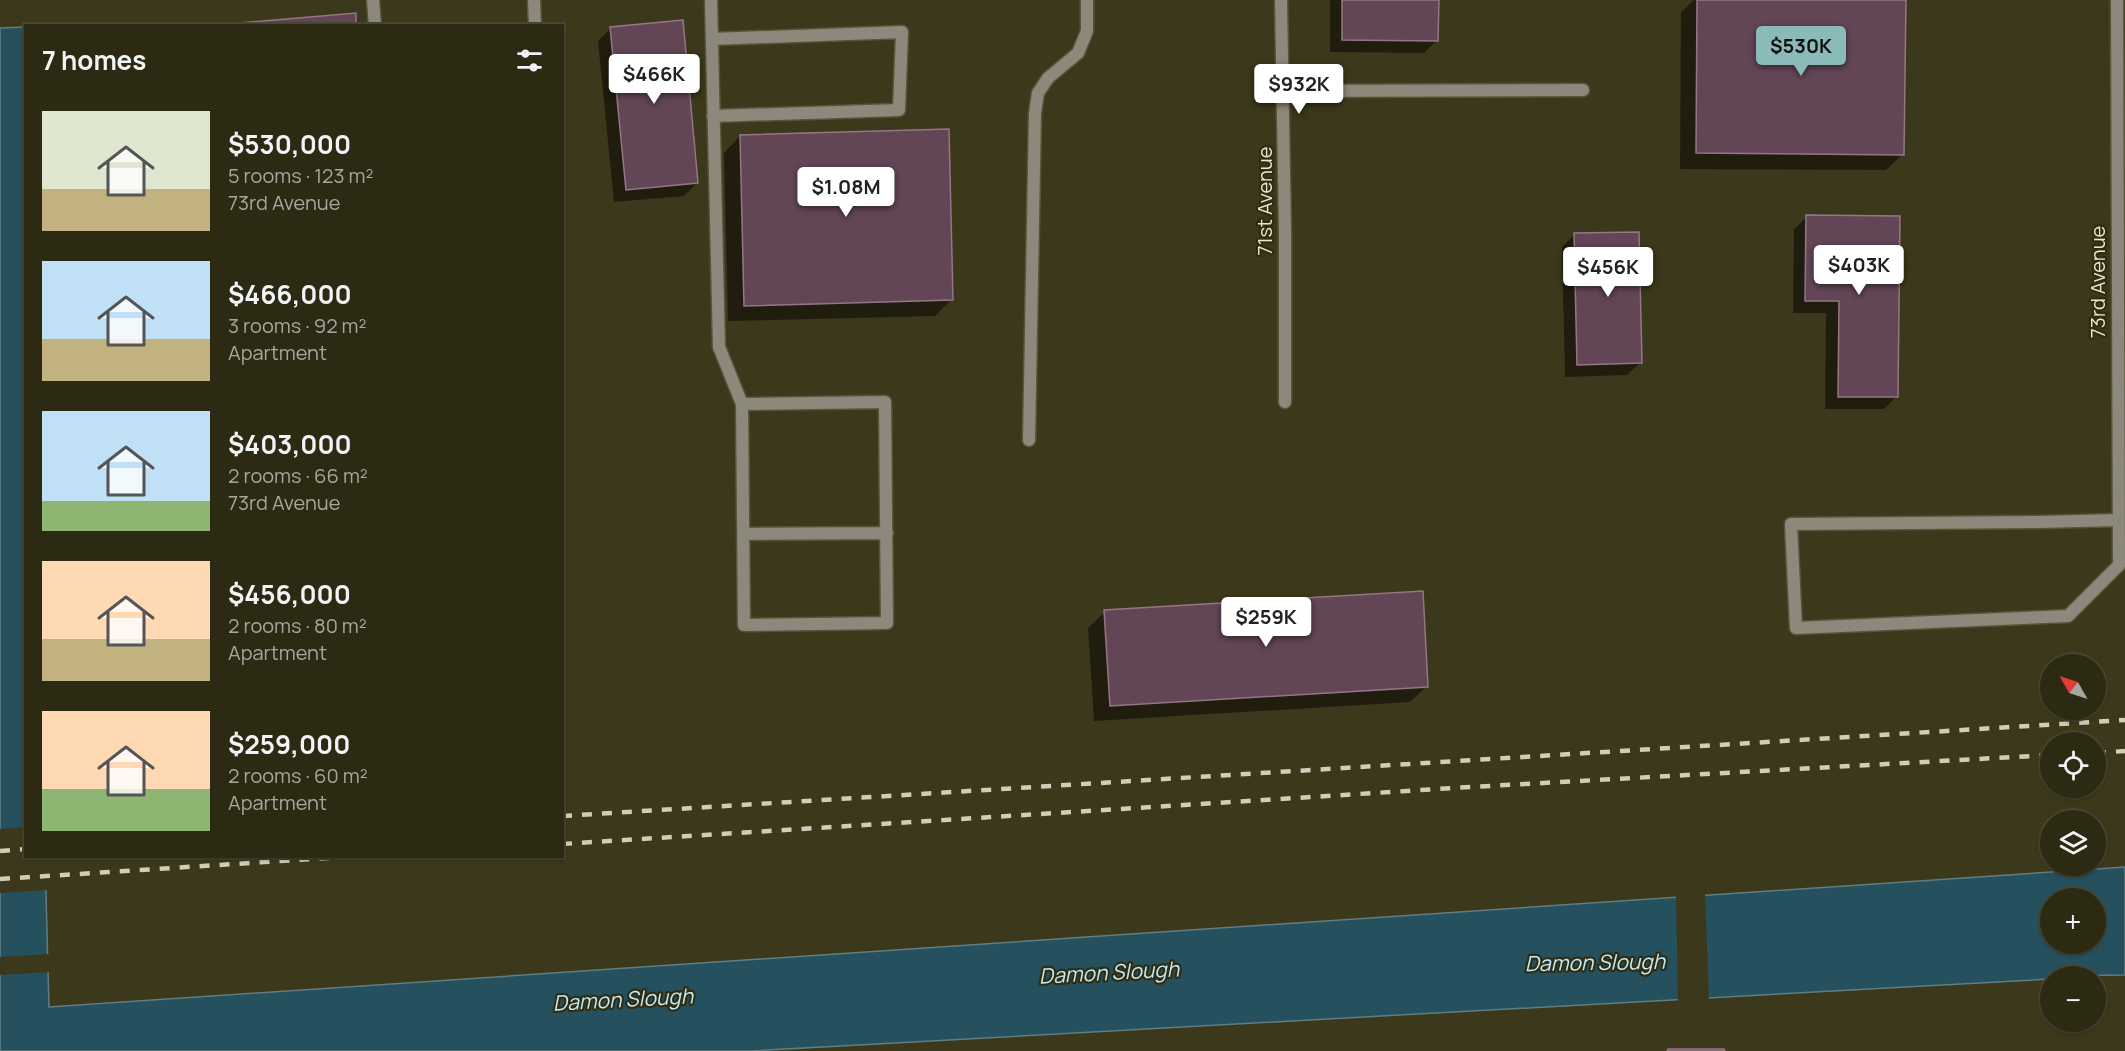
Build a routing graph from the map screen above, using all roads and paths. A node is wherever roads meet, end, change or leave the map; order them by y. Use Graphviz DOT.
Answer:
graph roads {
  1 [pos="373,0"];
  2 [pos="534,0"];
  3 [pos="711,0"];
  4 [pos="1087,0"];
  5 [pos="1281,0"];
  6 [pos="2116,0"];
  7 [pos="375,24"];
  8 [pos="535,24"];
  9 [pos="712,39"];
  10 [pos="1583,90"];
  11 [pos="1283,91"];
  12 [pos="713,116"];
  13 [pos="1285,402"];
  14 [pos="742,404"];
  15 [pos="1029,440"];
  16 [pos="2118,519"];
  17 [pos="887,533"];
  18 [pos="743,534"];
  1 -- 7 [label="street"];
  2 -- 8 [label="street"];
  3 -- 9 [label="street"];
  4 -- 15 [label="street"];
  5 -- 11 [label="street, 71st Avenue"];
  6 -- 16 [label="street, 73rd Avenue"];
  9 -- 12 [label="street"];
  9 -- 12 [label="street"];
  10 -- 11 [label="street"];
  11 -- 13 [label="street, 71st Avenue"];
  12 -- 14 [label="street"];
  14 -- 17 [label="street"];
  14 -- 18 [label="street"];
  16 -- 16 [label="street, 73rd Avenue"];
  17 -- 18 [label="street"];
  17 -- 18 [label="street"];
}
